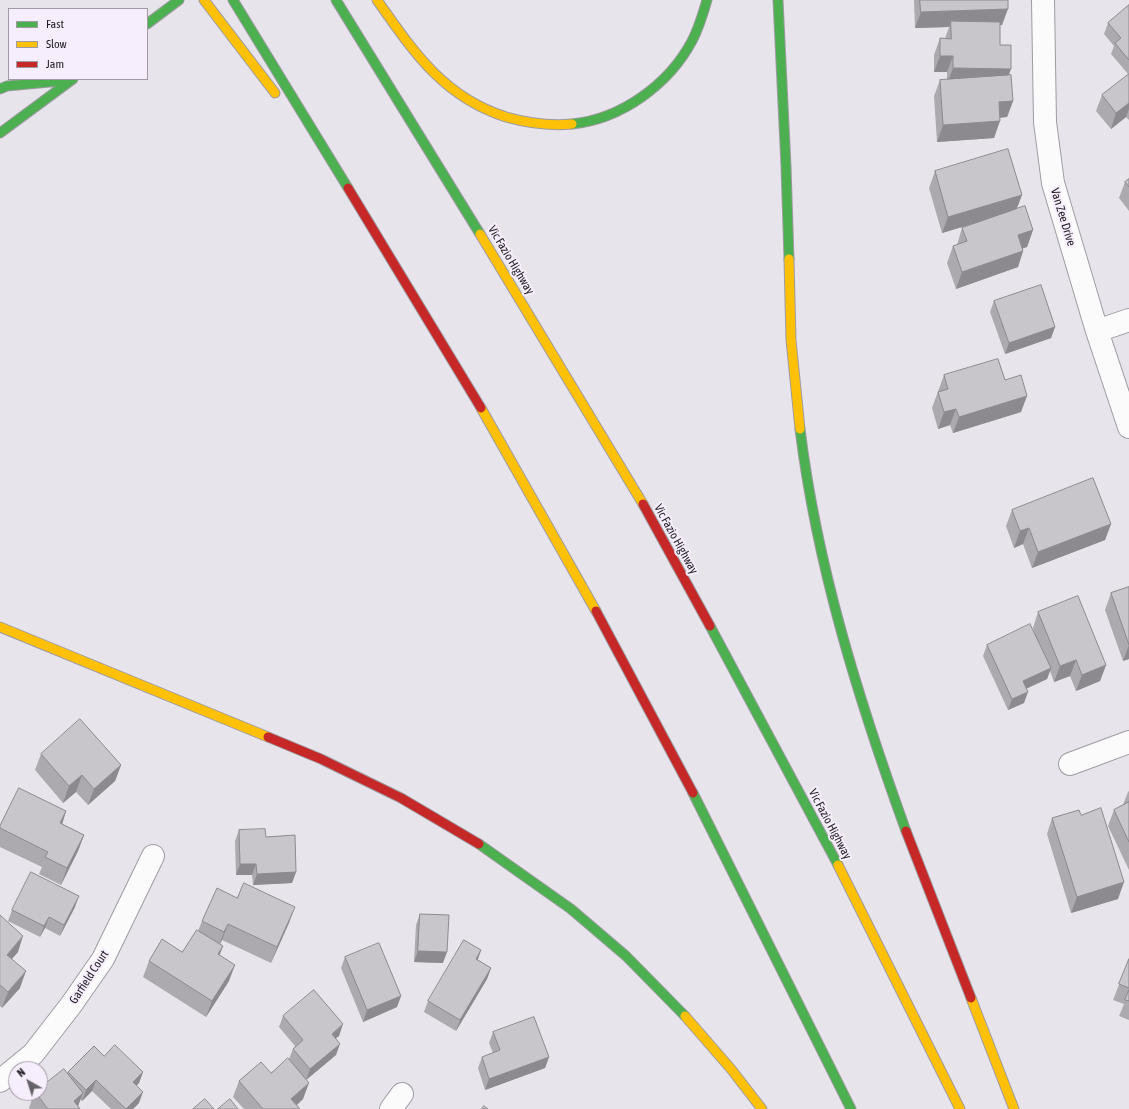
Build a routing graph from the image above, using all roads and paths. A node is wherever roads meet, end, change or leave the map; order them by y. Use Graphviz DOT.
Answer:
graph roads {
  1 [pos="179,0"];
  2 [pos="204,0"];
  3 [pos="233,0"];
  4 [pos="336,0"];
  5 [pos="377,0"];
  6 [pos="707,0"];
  7 [pos="778,0"];
  8 [pos="1043,0"];
  9 [pos="148,23"];
  10 [pos="72,80"];
  11 [pos="0,89"];
  12 [pos="282,101"];
  13 [pos="292,114"];
  14 [pos="0,133"];
  15 [pos="350,190"];
  16 [pos="1129,320"];
  17 [pos="1097,331"];
  18 [pos="1129,427"];
  19 [pos="0,627"];
  20 [pos="1129,742"];
  21 [pos="1070,764"];
  22 [pos="153,856"];
  23 [pos="0,1081"];
  24 [pos="762,1109"];
  25 [pos="851,1109"];
  26 [pos="960,1109"];
  27 [pos="1014,1109"];
  1 -- 9 [label="main road"];
  2 -- 12 [label="main road"];
  3 -- 15 [label="main road"];
  4 -- 26 [label="main road, Vic Fazio Highway"];
  5 -- 6 [label="main road"];
  7 -- 27 [label="main road"];
  8 -- 17 [label="street, Van Zee Drive"];
  10 -- 11 [label="main road"];
  10 -- 14 [label="main road"];
  13 -- 15 [label="main road"];
  15 -- 25 [label="main road"];
  16 -- 17 [label="street"];
  17 -- 18 [label="street, Van Zee Drive"];
  19 -- 24 [label="main road"];
  20 -- 21 [label="street"];
  22 -- 23 [label="street, Garfield Court"];
}
